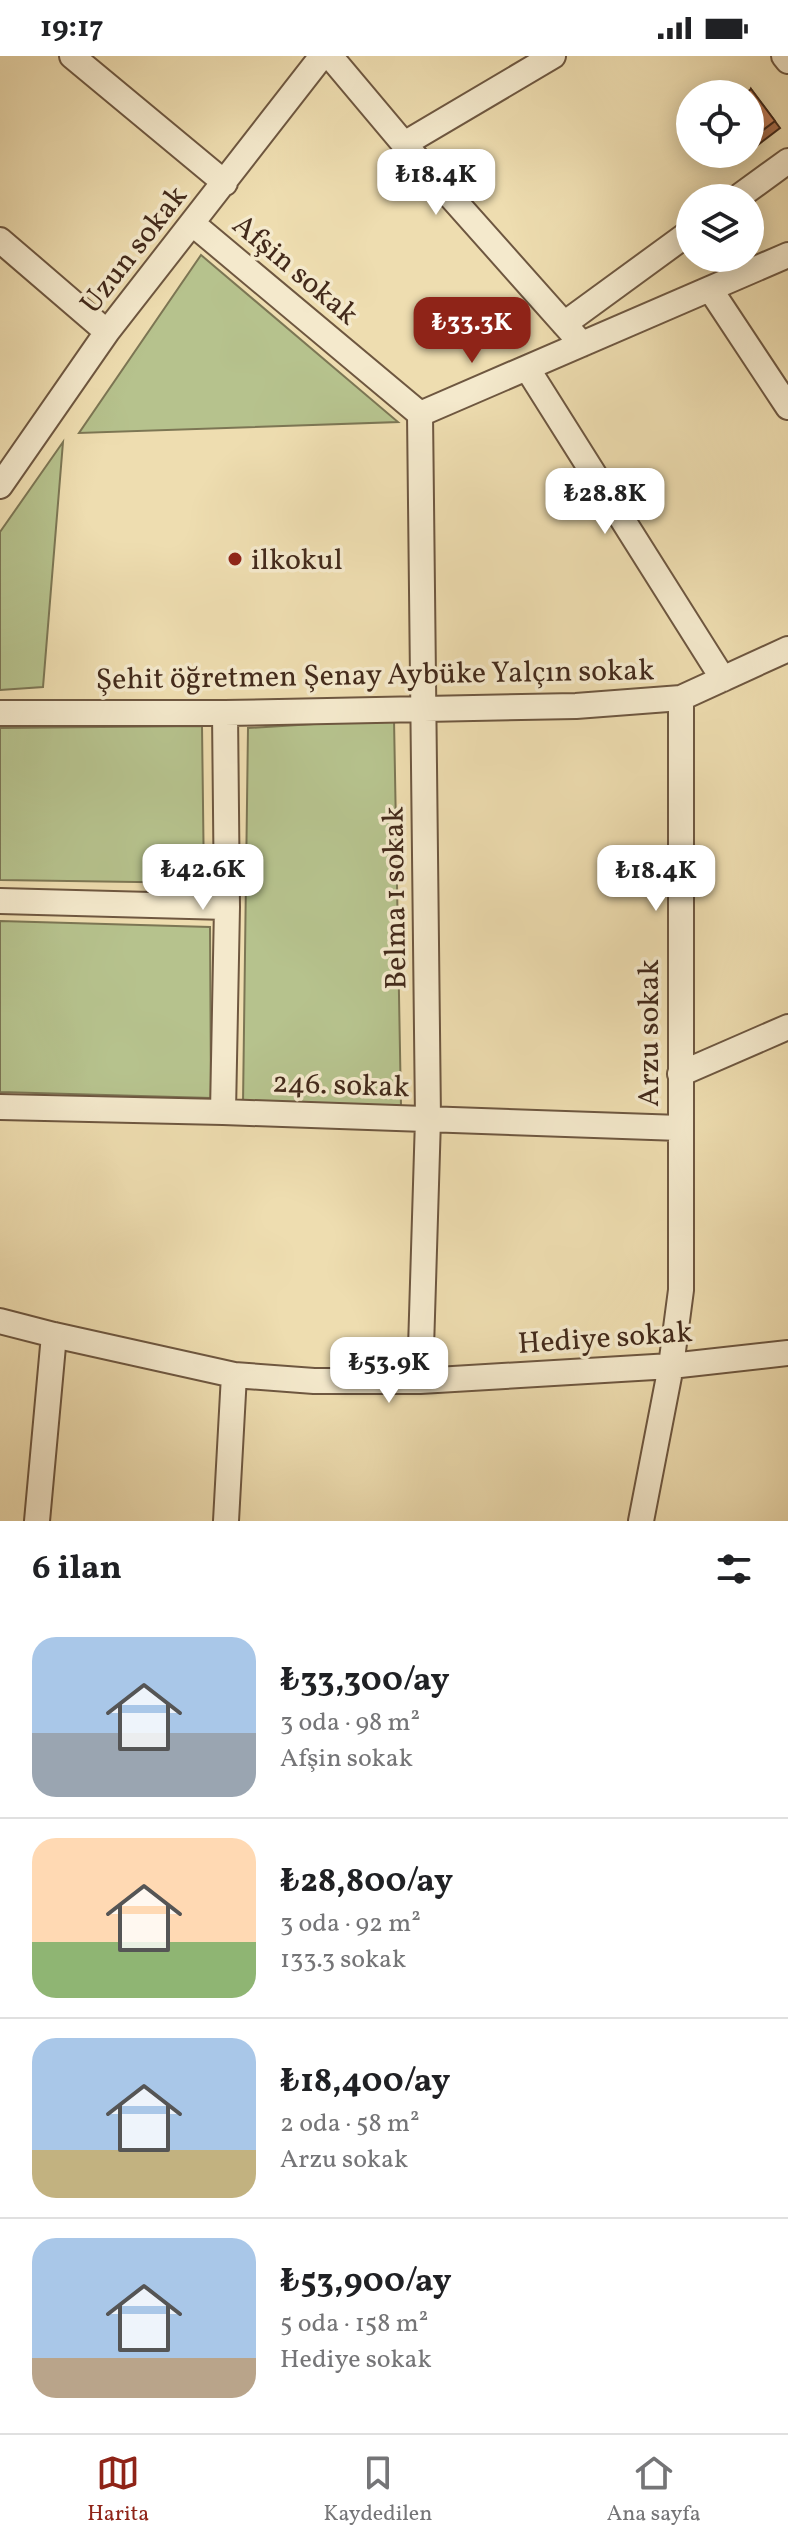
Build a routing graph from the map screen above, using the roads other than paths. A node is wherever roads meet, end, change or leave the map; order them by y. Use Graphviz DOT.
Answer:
graph roads {
  1 [pos="72,56"];
  2 [pos="322,56"];
  3 [pos="330,56"];
  4 [pos="553,56"];
  5 [pos="784,56"];
  6 [pos="788,61"];
  7 [pos="404,144"];
  8 [pos="788,161"];
  9 [pos="225,183"];
  10 [pos="756,184"];
  11 [pos="193,224"];
  12 [pos="0,240"];
  13 [pos="676,242"];
  14 [pos="788,255"];
  15 [pos="710,289"];
  16 [pos="564,324"];
  17 [pos="107,332"];
  18 [pos="582,344"];
  19 [pos="527,368"];
  20 [pos="788,407"];
  21 [pos="420,414"];
  22 [pos="0,485"];
  23 [pos="788,649"];
  24 [pos="723,679"];
  25 [pos="681,698"];
  26 [pos="423,708"];
  27 [pos="0,713"];
  28 [pos="225,713"];
  29 [pos="0,901"];
  30 [pos="227,907"];
  31 [pos="788,1027"];
  32 [pos="680,1074"];
  33 [pos="0,1107"];
  34 [pos="223,1112"];
  35 [pos="428,1119"];
  36 [pos="680,1128"];
  37 [pos="0,1321"];
  38 [pos="54,1335"];
  39 [pos="788,1353"];
  40 [pos="671,1366"];
  41 [pos="234,1375"];
  42 [pos="420,1381"];
  43 [pos="37,1521"];
  44 [pos="226,1521"];
  45 [pos="641,1521"];
  1 -- 9 [label="street"];
  2 -- 9 [label="street, Uzun sokak"];
  3 -- 7 [label="street"];
  4 -- 7 [label="street"];
  5 -- 6 [label="street"];
  7 -- 16 [label="street"];
  8 -- 10 [label="street"];
  9 -- 11 [label="street, Uzun sokak"];
  11 -- 17 [label="street, Uzun sokak"];
  11 -- 21 [label="street, Afşin sokak"];
  12 -- 17 [label="street"];
  13 -- 16 [label="street"];
  14 -- 15 [label="street"];
  15 -- 18 [label="street"];
  15 -- 20 [label="street"];
  16 -- 18 [label="street"];
  17 -- 22 [label="street, Uzun sokak"];
  18 -- 19 [label="street"];
  19 -- 21 [label="street"];
  19 -- 24 [label="street"];
  21 -- 26 [label="street, Belma 1 sokak"];
  23 -- 24 [label="street, Şehit öğretmen Şenay Aybüke Yalçın sokak"];
  24 -- 25 [label="street, Şehit öğretmen Şenay Aybüke Yalçın sokak"];
  25 -- 26 [label="street, Şehit öğretmen Şenay Aybüke Yalçın sokak"];
  25 -- 32 [label="street, Arzu sokak"];
  26 -- 28 [label="street, Şehit öğretmen Şenay Aybüke Yalçın sokak"];
  26 -- 35 [label="street, Belma 1 sokak"];
  27 -- 28 [label="street, Şehit öğretmen Şenay Aybüke Yalçın sokak"];
  28 -- 30 [label="street"];
  29 -- 30 [label="street"];
  30 -- 34 [label="street"];
  31 -- 32 [label="street"];
  32 -- 36 [label="street, Arzu sokak"];
  33 -- 34 [label="street, 246. sokak"];
  34 -- 35 [label="street, 246. sokak"];
  35 -- 36 [label="street, 246. sokak"];
  35 -- 42 [label="street, Belma 1 sokak"];
  36 -- 40 [label="street, Arzu sokak"];
  37 -- 38 [label="street, Hediye sokak"];
  38 -- 41 [label="street, Hediye sokak"];
  38 -- 43 [label="street"];
  39 -- 40 [label="street, Hediye sokak"];
  40 -- 42 [label="street, Hediye sokak"];
  40 -- 45 [label="street, Arzu sokak"];
  41 -- 42 [label="street, Hediye sokak"];
  41 -- 44 [label="street"];
}
